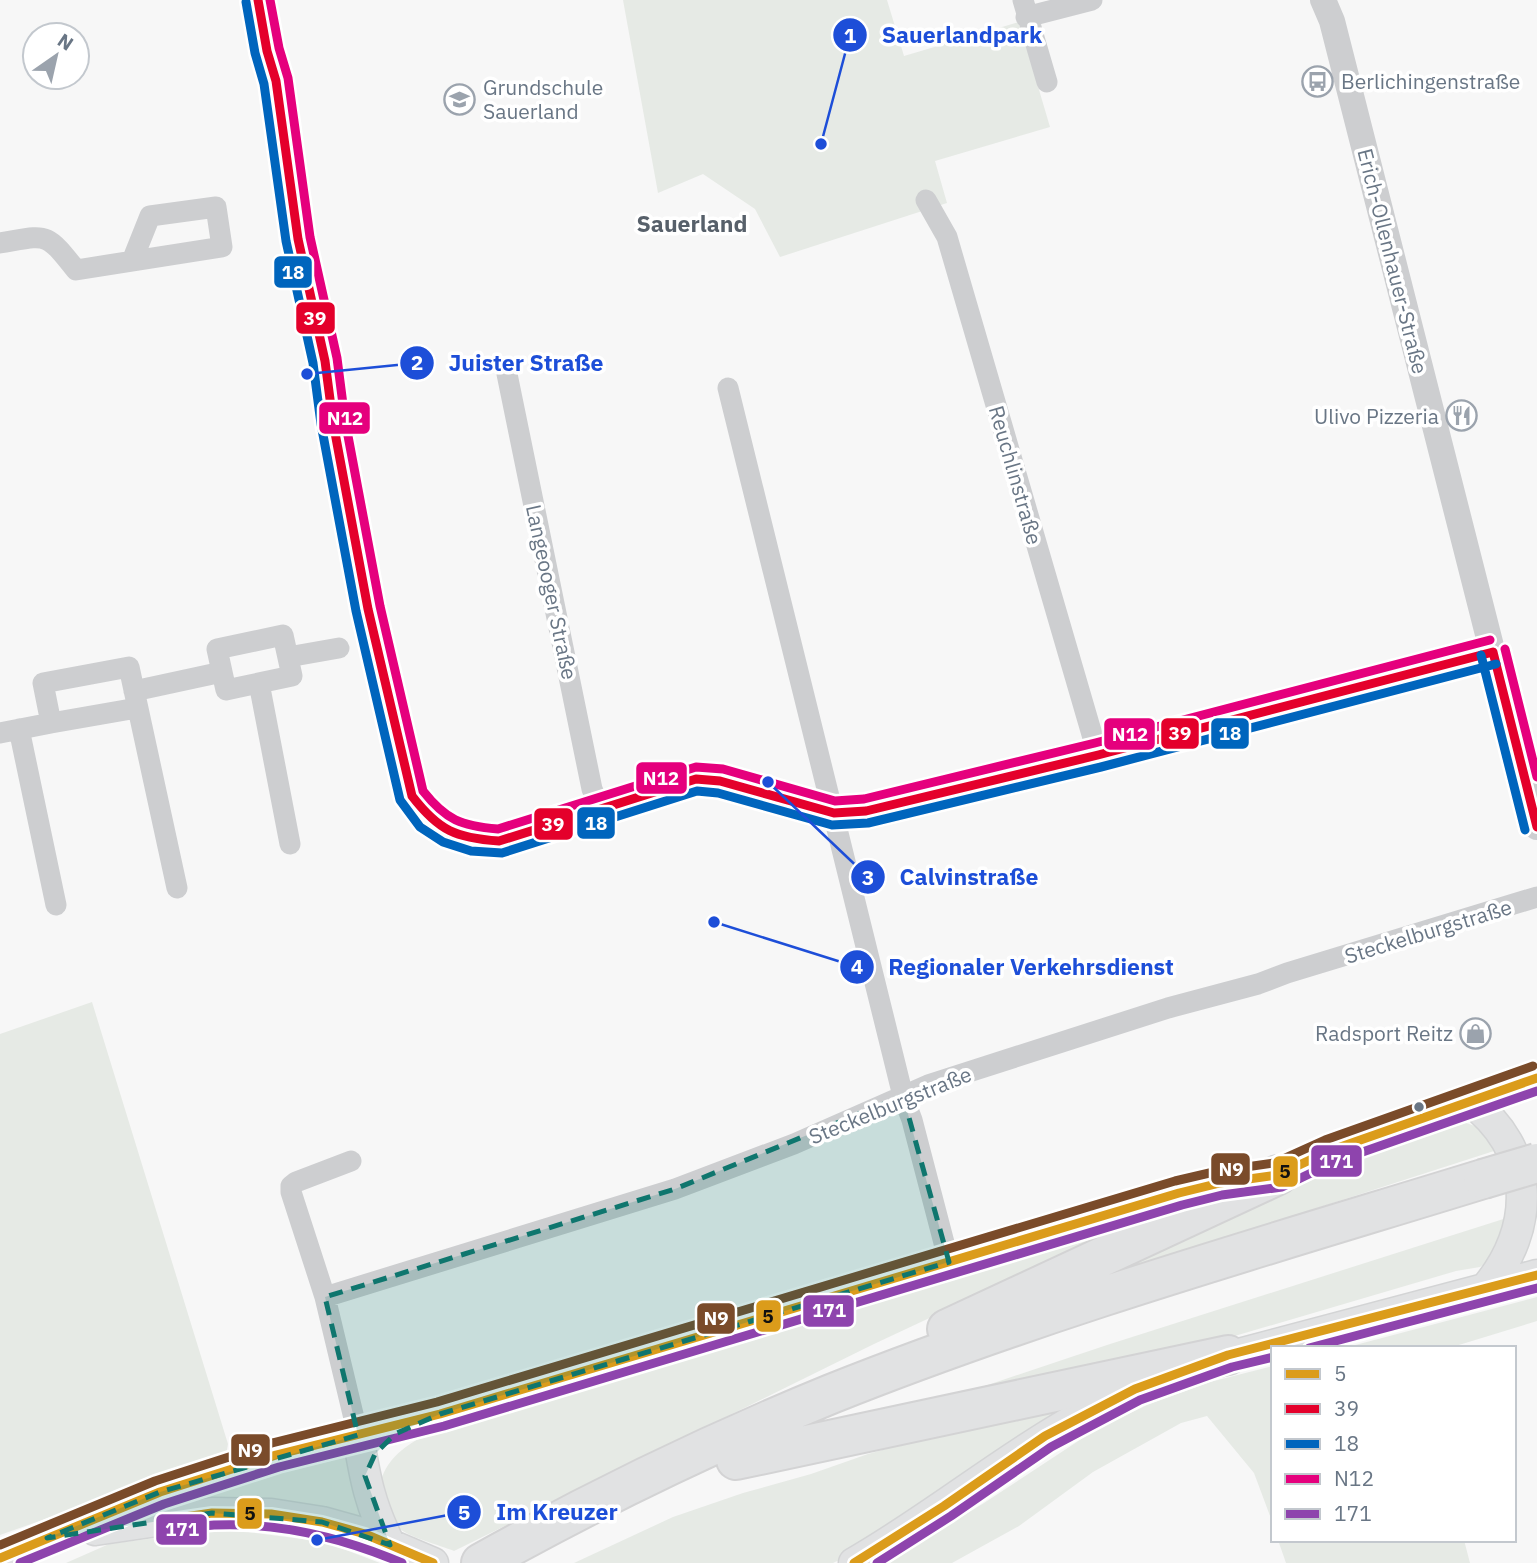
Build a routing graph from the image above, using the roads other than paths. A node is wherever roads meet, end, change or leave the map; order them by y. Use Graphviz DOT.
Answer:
graph roads {
  1 [pos="1092,0"];
  2 [pos="1329,7"];
  3 [pos="1025,8"];
  4 [pos="1047,82"];
  5 [pos="926,200"];
  6 [pos="0,243"];
  7 [pos="132,261"];
  8 [pos="507,374"];
  9 [pos="729,388"];
  10 [pos="339,648"];
  11 [pos="1493,652"];
  12 [pos="288,657"];
  13 [pos="222,672"];
  14 [pos="258,683"];
  15 [pos="135,700"];
  16 [pos="51,723"];
  17 [pos="9,731"];
  18 [pos="1098,755"];
  19 [pos="834,813"];
  20 [pos="1537,827"];
  21 [pos="290,844"];
  22 [pos="177,888"];
  23 [pos="1537,897"];
  24 [pos="56,905"];
  25 [pos="1537,1078"];
  26 [pos="903,1096"];
  27 [pos="1469,1100"];
  28 [pos="351,1161"];
  29 [pos="1537,1163"];
  30 [pos="1278,1175"];
  31 [pos="1537,1186"];
  32 [pos="1487,1190"];
  33 [pos="949,1262"];
  34 [pos="1537,1275"];
  35 [pos="1485,1289"];
  36 [pos="325,1297"];
  37 [pos="1228,1355"];
  38 [pos="832,1394"];
  39 [pos="440,1414"];
  40 [pos="358,1434"];
  41 [pos="736,1460"];
  42 [pos="365,1476"];
  43 [pos="47,1538"];
  44 [pos="390,1545"];
  45 [pos="0,1558"];
  46 [pos="433,1563"];
  47 [pos="481,1563"];
  48 [pos="525,1563"];
  49 [pos="854,1563"];
  1 -- 3 [label="street"];
  2 -- 11 [label="street, Erich-Ollenhauer-Straße"];
  3 -- 4 [label="street"];
  5 -- 18 [label="street, Reuchlinstraße"];
  6 -- 7 [label="street"];
  8 -- 19 [label="street, Langeooger Straße"];
  9 -- 19 [label="street"];
  10 -- 12 [label="street"];
  11 -- 18 [label="street"];
  11 -- 20 [label="street, Erich-Ollenhauer-Straße"];
  12 -- 13 [label="street"];
  12 -- 14 [label="street"];
  13 -- 14 [label="street"];
  13 -- 15 [label="street"];
  14 -- 21 [label="street"];
  15 -- 16 [label="street"];
  15 -- 16 [label="street"];
  15 -- 22 [label="street"];
  16 -- 17 [label="street"];
  17 -- 24 [label="street"];
  18 -- 19 [label="street"];
  19 -- 26 [label="street"];
  23 -- 26 [label="street, Steckelburgstraße"];
  25 -- 27 [label="main road"];
  26 -- 33 [label="street"];
  26 -- 36 [label="street, Steckelburgstraße"];
  27 -- 30 [label="main road"];
  27 -- 35 [label="main road"];
  28 -- 36 [label="street"];
  29 -- 32 [label="highway, bridge"];
  30 -- 33 [label="main road"];
  30 -- 38 [label="highway"];
  31 -- 32 [label="highway"];
  32 -- 38 [label="highway"];
  32 -- 41 [label="highway"];
  33 -- 39 [label="main road"];
  34 -- 35 [label="main road"];
  35 -- 37 [label="main road"];
  36 -- 40 [label="street"];
  37 -- 41 [label="highway"];
  37 -- 49 [label="main road"];
  38 -- 47 [label="highway"];
  39 -- 40 [label="main road"];
  39 -- 42 [label="main road"];
  40 -- 42 [label="main road"];
  40 -- 43 [label="main road"];
  41 -- 48 [label="highway"];
  42 -- 44 [label="main road"];
  43 -- 44 [label="main road"];
  43 -- 45 [label="main road"];
  44 -- 46 [label="main road"];
}
